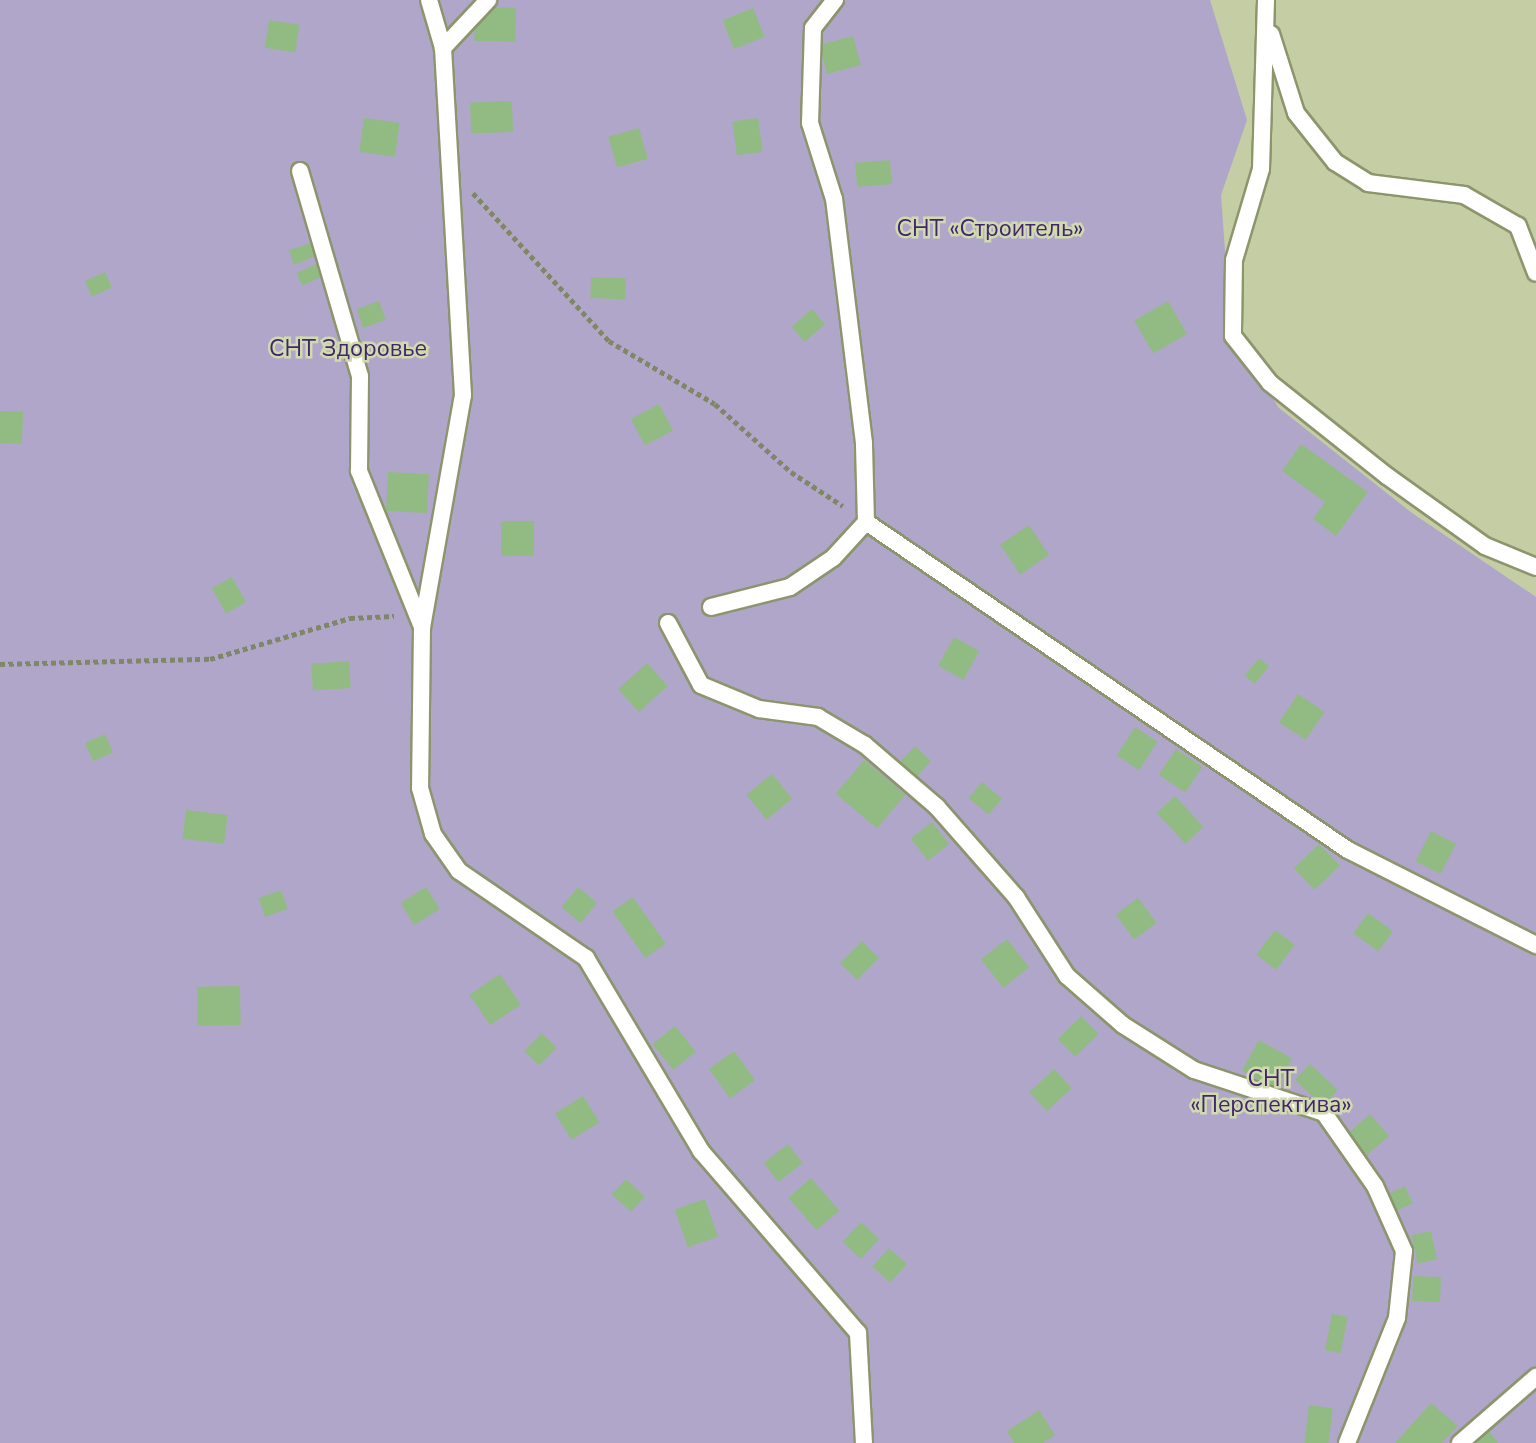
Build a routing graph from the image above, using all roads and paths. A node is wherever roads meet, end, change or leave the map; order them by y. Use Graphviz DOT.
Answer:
graph roads {
  1 [pos="429,0"];
  2 [pos="488,0"];
  3 [pos="835,0"];
  4 [pos="1266,0"];
  5 [pos="1267,22"];
  6 [pos="443,48"];
  7 [pos="449,167"];
  8 [pos="300,171"];
  9 [pos="1536,273"];
  10 [pos="866,522"];
  11 [pos="1536,567"];
  12 [pos="711,607"];
  13 [pos="668,623"];
  14 [pos="422,626"];
  15 [pos="0,664"];
  16 [pos="1536,945"];
  17 [pos="1536,1377"];
  18 [pos="864,1443"];
  19 [pos="1347,1443"];
  20 [pos="1460,1443"];
  1 -- 6 [label="lane"];
  2 -- 6 [label="lane"];
  3 -- 10 [label="lane"];
  4 -- 5 [label="lane"];
  5 -- 9 [label="lane"];
  5 -- 11 [label="lane"];
  6 -- 7 [label="lane"];
  7 -- 10 [label="path"];
  7 -- 14 [label="lane"];
  8 -- 14 [label="lane"];
  10 -- 12 [label="lane"];
  10 -- 16 [label="lane"];
  13 -- 19 [label="lane"];
  14 -- 15 [label="path"];
  14 -- 18 [label="lane"];
  17 -- 20 [label="lane"];
}
